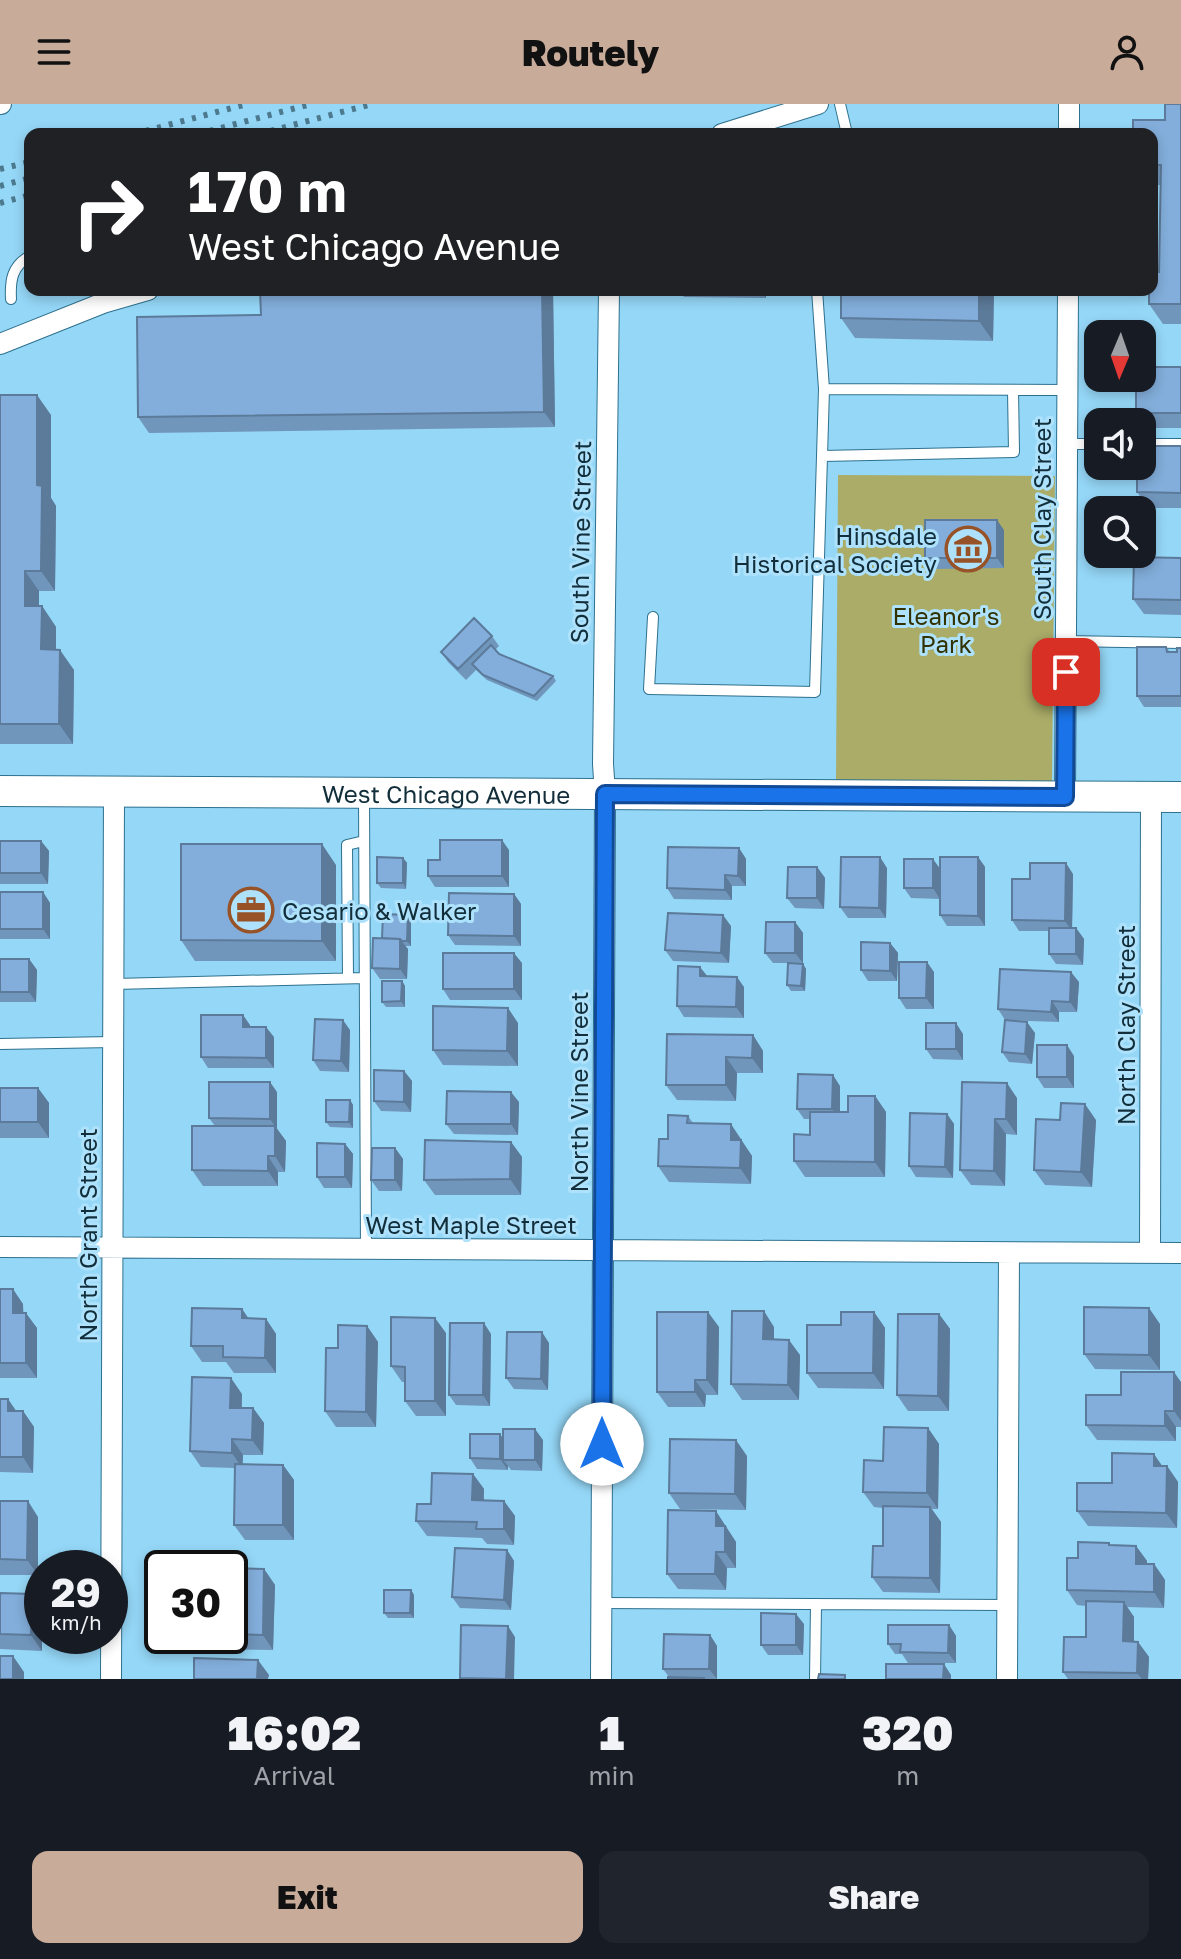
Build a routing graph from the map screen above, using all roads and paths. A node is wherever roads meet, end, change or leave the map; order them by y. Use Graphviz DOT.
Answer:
graph roads {
  1 [pos="818,104"];
  2 [pos="840,104"];
  3 [pos="1069,104"];
  4 [pos="741,128"];
  5 [pos="846,128"];
  6 [pos="1069,128"];
  7 [pos="24,261"];
  8 [pos="127,296"];
  9 [pos="609,296"];
  10 [pos="817,296"];
  11 [pos="1068,296"];
  12 [pos="11,299"];
  13 [pos="0,344"];
  14 [pos="824,389"];
  15 [pos="1013,390"];
  16 [pos="1068,390"];
  17 [pos="1067,444"];
  18 [pos="1084,444"];
  19 [pos="1156,444"];
  20 [pos="1181,444"];
  21 [pos="822,456"];
  22 [pos="653,617"];
  23 [pos="1066,641"];
  24 [pos="1181,643"];
  25 [pos="0,791"];
  26 [pos="114,792"];
  27 [pos="364,793"];
  28 [pos="605,794"];
  29 [pos="1065,797"];
  30 [pos="1166,797"];
  31 [pos="364,841"];
  32 [pos="348,978"];
  33 [pos="365,978"];
  34 [pos="114,984"];
  35 [pos="113,1042"];
  36 [pos="0,1044"];
  37 [pos="0,1247"];
  38 [pos="112,1248"];
  39 [pos="366,1249"];
  40 [pos="603,1251"];
  41 [pos="1009,1253"];
  42 [pos="1150,1253"];
  43 [pos="1181,1253"];
  44 [pos="601,1603"];
  45 [pos="816,1604"];
  46 [pos="1007,1605"];
  47 [pos="111,1679"];
  48 [pos="601,1679"];
  49 [pos="815,1679"];
  50 [pos="1007,1679"];
  1 -- 4 [label="street"];
  2 -- 5 [label="lane"];
  3 -- 6 [label="street"];
  7 -- 12 [label="lane"];
  8 -- 13 [label="street"];
  9 -- 28 [label="street, South Vine Street"];
  10 -- 14 [label="lane"];
  11 -- 16 [label="street, South Clay Street"];
  14 -- 15 [label="lane"];
  14 -- 21 [label="lane"];
  15 -- 16 [label="lane"];
  15 -- 21 [label="lane"];
  16 -- 17 [label="street, South Clay Street"];
  17 -- 18 [label="lane"];
  17 -- 23 [label="street, South Clay Street"];
  19 -- 20 [label="lane"];
  21 -- 22 [label="lane"];
  23 -- 24 [label="lane"];
  23 -- 29 [label="street, South Clay Street"];
  25 -- 26 [label="main road, West Chicago Avenue"];
  26 -- 27 [label="main road, West Chicago Avenue"];
  26 -- 34 [label="street, North Grant Street"];
  27 -- 28 [label="main road, West Chicago Avenue"];
  27 -- 31 [label="lane"];
  28 -- 29 [label="main road, West Chicago Avenue"];
  28 -- 40 [label="street, North Vine Street"];
  29 -- 30 [label="main road, West Chicago Avenue"];
  30 -- 42 [label="street, North Clay Street"];
  31 -- 32 [label="lane"];
  31 -- 33 [label="lane"];
  32 -- 33 [label="lane"];
  32 -- 34 [label="lane"];
  33 -- 39 [label="lane"];
  34 -- 35 [label="street, North Grant Street"];
  35 -- 36 [label="lane"];
  35 -- 38 [label="street, North Grant Street"];
  37 -- 38 [label="street, West Maple Street"];
  38 -- 39 [label="street, West Maple Street"];
  38 -- 47 [label="street, North Grant Street"];
  39 -- 40 [label="street, West Maple Street"];
  40 -- 41 [label="street, West Maple Street"];
  40 -- 44 [label="street, North Vine Street"];
  41 -- 42 [label="street, West Maple Street"];
  41 -- 46 [label="street"];
  42 -- 43 [label="street, West Maple Street"];
  44 -- 45 [label="lane"];
  44 -- 48 [label="street, North Vine Street"];
  45 -- 46 [label="lane"];
  45 -- 49 [label="lane"];
  46 -- 50 [label="street"];
}
